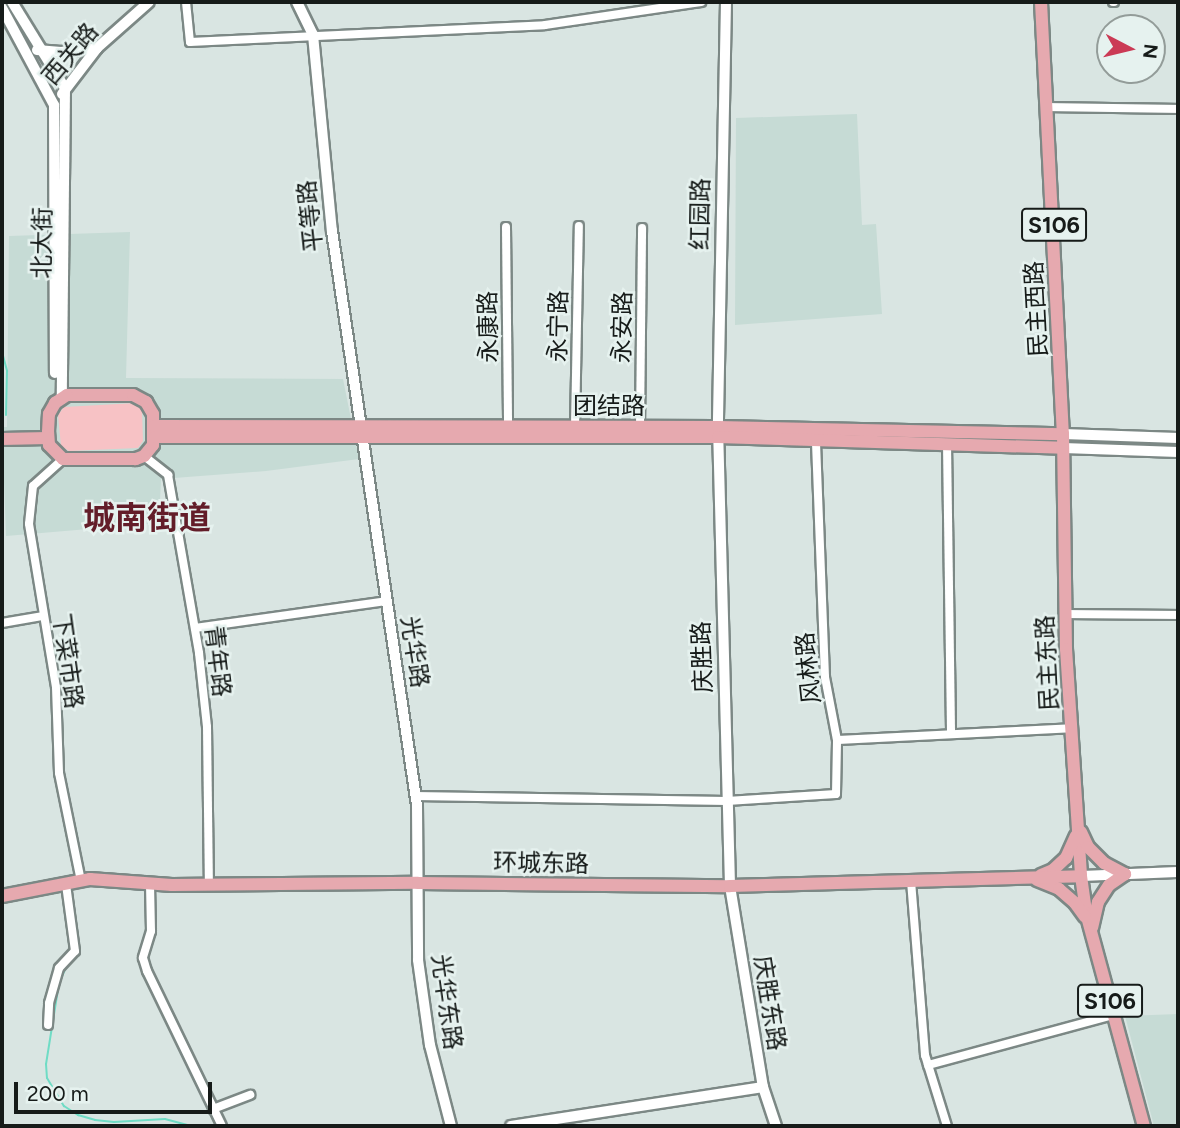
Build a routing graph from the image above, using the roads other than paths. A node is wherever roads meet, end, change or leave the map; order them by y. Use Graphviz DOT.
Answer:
graph roads {
  1 [pos="12,2"];
  2 [pos="149,2"];
  3 [pos="186,2"];
  4 [pos="297,2"];
  5 [pos="701,2"];
  6 [pos="726,2"];
  7 [pos="1041,2"];
  8 [pos="2,8"];
  9 [pos="313,35"];
  10 [pos="97,48"];
  11 [pos="27,50"];
  12 [pos="41,50"];
  13 [pos="65,88"];
  14 [pos="54,105"];
  15 [pos="1048,107"];
  16 [pos="1178,109"];
  17 [pos="579,226"];
  18 [pos="506,227"];
  19 [pos="642,228"];
  20 [pos="58,401"];
  21 [pos="508,427"];
  22 [pos="575,427"];
  23 [pos="640,427"];
  24 [pos="154,432"];
  25 [pos="718,432"];
  26 [pos="2,433"];
  27 [pos="360,433"];
  28 [pos="816,434"];
  29 [pos="1063,434"];
  30 [pos="48,435"];
  31 [pos="2,439"];
  32 [pos="1178,439"];
  33 [pos="947,444"];
  34 [pos="1063,448"];
  35 [pos="1178,452"];
  36 [pos="144,456"];
  37 [pos="63,460"];
  38 [pos="386,601"];
  39 [pos="1066,614"];
  40 [pos="1178,615"];
  41 [pos="43,616"];
  42 [pos="2,623"];
  43 [pos="195,628"];
  44 [pos="1072,728"];
  45 [pos="951,734"];
  46 [pos="837,740"];
  47 [pos="415,796"];
  48 [pos="727,801"];
  49 [pos="1078,825"];
  50 [pos="1178,872"];
  51 [pos="1125,874"];
  52 [pos="1081,876"];
  53 [pos="1019,877"];
  54 [pos="81,881"];
  55 [pos="911,881"];
  56 [pos="418,883"];
  57 [pos="66,884"];
  58 [pos="150,884"];
  59 [pos="209,885"];
  60 [pos="730,886"];
  61 [pos="2,896"];
  62 [pos="1093,940"];
  63 [pos="1113,1015"];
  64 [pos="48,1024"];
  65 [pos="928,1065"];
  66 [pos="763,1087"];
  67 [pos="250,1096"];
  68 [pos="213,1109"];
  69 [pos="222,1126"];
  70 [pos="451,1126"];
  71 [pos="511,1126"];
  72 [pos="776,1126"];
  73 [pos="947,1126"];
  74 [pos="1144,1126"];
  1 -- 12 [label="main road"];
  2 -- 10 [label="main road, 西关路"];
  3 -- 9 [label="street"];
  4 -- 9 [label="main road, 平等路"];
  5 -- 9 [label="street"];
  6 -- 25 [label="main road, 红园路"];
  7 -- 15 [label="main road, 民主西路 / S106"];
  8 -- 11 [label="main road"];
  9 -- 27 [label="main road, 平等路"];
  10 -- 12 [label="main road"];
  10 -- 13 [label="main road, 西关路"];
  11 -- 12 [label="main road"];
  11 -- 14 [label="main road"];
  12 -- 13 [label="main road"];
  13 -- 14 [label="main road, 西关路"];
  13 -- 20 [label="main road, 北大街"];
  14 -- 20 [label="main road, 北大街"];
  15 -- 16 [label="street"];
  15 -- 29 [label="main road, 民主西路 / S106"];
  17 -- 22 [label="street, 永宁路"];
  18 -- 21 [label="street, 永康路"];
  19 -- 23 [label="street, 永安路"];
  20 -- 24 [label="main road"];
  20 -- 30 [label="main road"];
  21 -- 22 [label="main road, 团结路"];
  21 -- 27 [label="main road, 团结路"];
  22 -- 23 [label="main road, 团结路"];
  23 -- 25 [label="main road, 团结路"];
  24 -- 27 [label="main road, 团结路"];
  24 -- 36 [label="main road"];
  25 -- 27 [label="main road, 团结路"];
  25 -- 28 [label="main road, 团结路"];
  25 -- 48 [label="main road, 庆胜路"];
  26 -- 30 [label="main road"];
  27 -- 38 [label="main road, 光华路"];
  28 -- 29 [label="main road, 团结路"];
  28 -- 33 [label="main road, 团结路"];
  28 -- 46 [label="street, 风林路"];
  29 -- 32 [label="main road"];
  29 -- 34 [label="main road, 民主西路 / S106"];
  30 -- 31 [label="main road"];
  30 -- 37 [label="main road"];
  33 -- 34 [label="main road, 团结路"];
  33 -- 45 [label="street"];
  34 -- 35 [label="main road"];
  34 -- 39 [label="main road, 民主东路 / S106"];
  36 -- 37 [label="main road"];
  36 -- 43 [label="street, 青年路"];
  37 -- 41 [label="street, 下菜市路"];
  38 -- 43 [label="street"];
  38 -- 47 [label="main road, 光华路"];
  39 -- 40 [label="street"];
  39 -- 44 [label="main road, 民主东路 / S106"];
  41 -- 42 [label="street"];
  41 -- 54 [label="street, 下菜市路"];
  43 -- 59 [label="street, 青年路"];
  44 -- 45 [label="street"];
  44 -- 49 [label="main road, 民主东路 / S106"];
  45 -- 46 [label="street"];
  46 -- 48 [label="street, 风林路"];
  47 -- 48 [label="street"];
  47 -- 56 [label="main road, 光华路"];
  48 -- 60 [label="main road, 庆胜路"];
  49 -- 51 [label="main road"];
  49 -- 52 [label="main road, 民主东路 / S106"];
  49 -- 53 [label="main road"];
  50 -- 51 [label="main road"];
  51 -- 52 [label="main road"];
  51 -- 62 [label="main road"];
  52 -- 53 [label="main road, 环城东路"];
  52 -- 62 [label="main road, S106"];
  53 -- 55 [label="main road, 环城东路"];
  53 -- 62 [label="main road"];
  54 -- 57 [label="main road, 环城东路"];
  54 -- 58 [label="main road, 环城东路"];
  55 -- 60 [label="main road, 环城东路"];
  55 -- 65 [label="street"];
  56 -- 59 [label="main road, 环城东路"];
  56 -- 60 [label="main road, 环城东路"];
  56 -- 70 [label="main road, 光华东路"];
  57 -- 61 [label="main road, 环城东路"];
  57 -- 64 [label="street"];
  58 -- 59 [label="main road, 环城东路"];
  58 -- 68 [label="street"];
  60 -- 66 [label="main road, 庆胜东路"];
  62 -- 63 [label="main road, S106"];
  63 -- 65 [label="street"];
  63 -- 74 [label="main road, S106"];
  65 -- 73 [label="street"];
  66 -- 71 [label="main road"];
  66 -- 72 [label="main road, 庆胜东路"];
  67 -- 68 [label="street"];
  68 -- 69 [label="street"];
}
